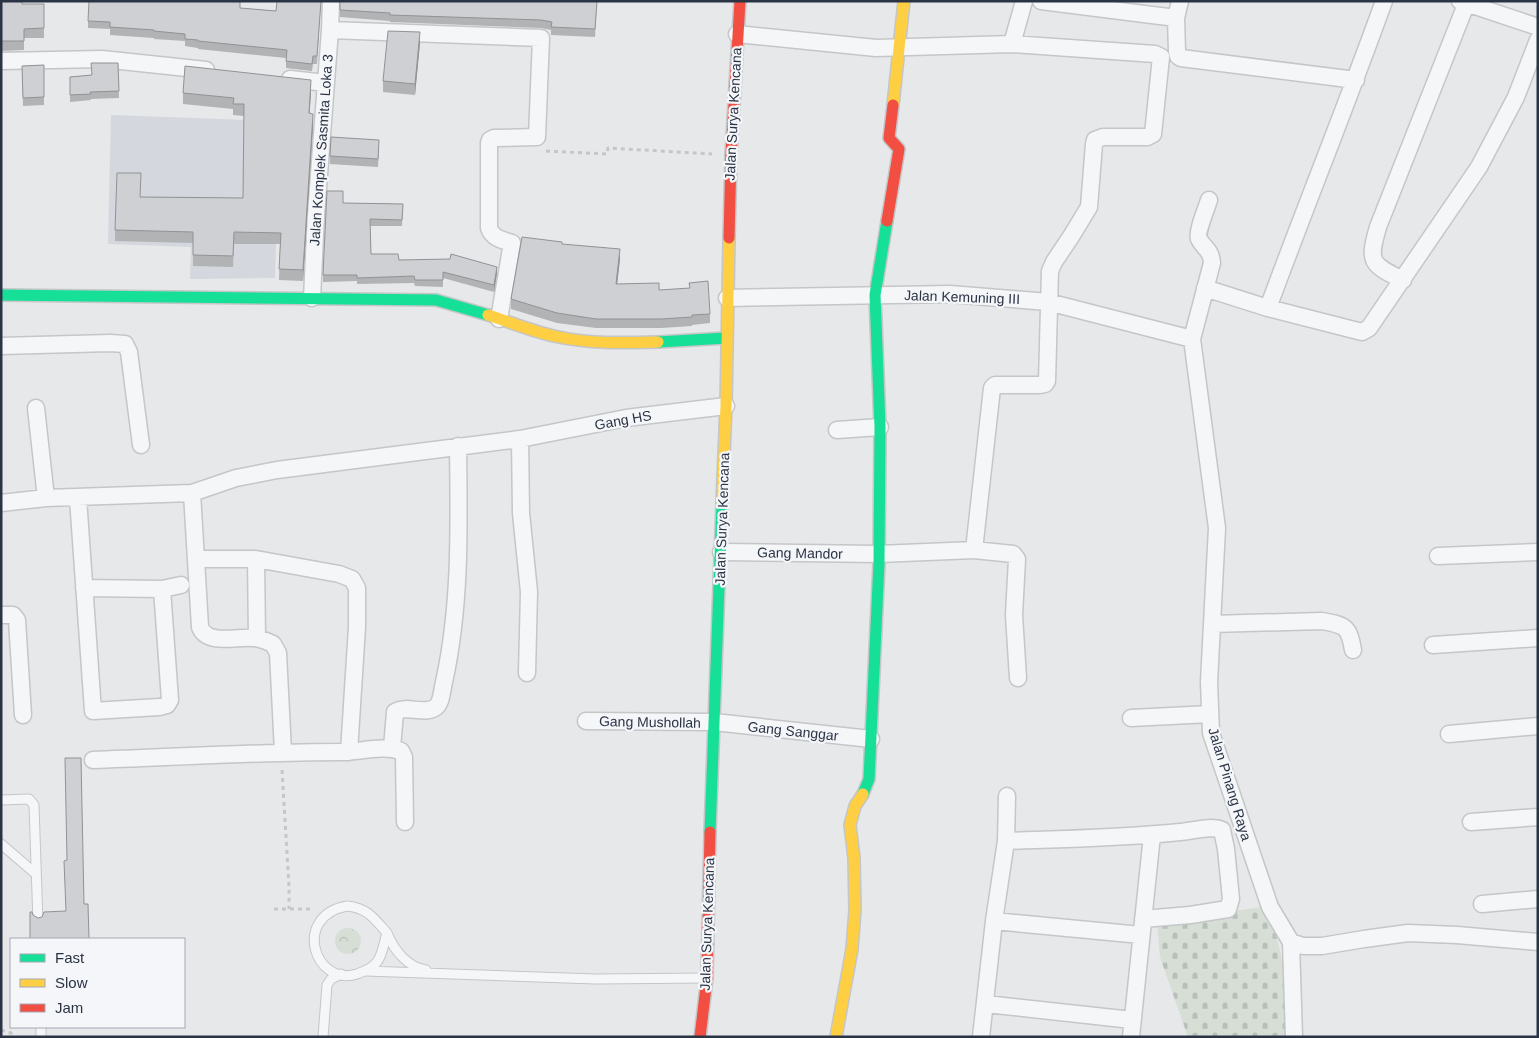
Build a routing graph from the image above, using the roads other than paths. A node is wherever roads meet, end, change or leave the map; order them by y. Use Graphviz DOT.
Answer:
graph roads {
  1 [pos="331,1"];
  2 [pos="729,1"];
  3 [pos="740,1"];
  4 [pos="904,1"];
  5 [pos="1024,1"];
  6 [pos="1041,1"];
  7 [pos="1180,1"];
  8 [pos="1384,1"];
  9 [pos="1464,2"];
  10 [pos="1176,18"];
  11 [pos="1538,27"];
  12 [pos="330,30"];
  13 [pos="737,34"];
  14 [pos="1538,40"];
  15 [pos="1012,44"];
  16 [pos="900,47"];
  17 [pos="1,61"];
  18 [pos="220,71"];
  19 [pos="278,78"];
  20 [pos="1356,80"];
  21 [pos="326,83"];
  22 [pos="1209,200"];
  23 [pos="1403,280"];
  24 [pos="1205,288"];
  25 [pos="1,294"];
  26 [pos="875,295"];
  27 [pos="312,298"];
  28 [pos="727,298"];
  29 [pos="1048,302"];
  30 [pos="1268,308"];
  31 [pos="499,319"];
  32 [pos="726,338"];
  33 [pos="1192,339"];
  34 [pos="1,346"];
  35 [pos="726,406"];
  36 [pos="36,408"];
  37 [pos="880,427"];
  38 [pos="836,430"];
  39 [pos="520,439"];
  40 [pos="141,445"];
  41 [pos="458,446"];
  42 [pos="192,492"];
  43 [pos="46,498"];
  44 [pos="78,498"];
  45 [pos="1,503"];
  46 [pos="974,550"];
  47 [pos="721,552"];
  48 [pos="1538,552"];
  49 [pos="879,554"];
  50 [pos="1438,556"];
  51 [pos="197,559"];
  52 [pos="256,559"];
  53 [pos="181,586"];
  54 [pos="84,588"];
  55 [pos="162,589"];
  56 [pos="1,615"];
  57 [pos="1212,624"];
  58 [pos="258,638"];
  59 [pos="1538,638"];
  60 [pos="1433,644"];
  61 [pos="1353,650"];
  62 [pos="527,673"];
  63 [pos="1018,678"];
  64 [pos="1210,714"];
  65 [pos="23,715"];
  66 [pos="1131,718"];
  67 [pos="586,721"];
  68 [pos="714,722"];
  69 [pos="1538,726"];
  70 [pos="1449,734"];
  71 [pos="871,739"];
  72 [pos="392,748"];
  73 [pos="283,752"];
  74 [pos="349,752"];
  75 [pos="93,760"];
  76 [pos="1007,796"];
  77 [pos="1,800"];
  78 [pos="1538,817"];
  79 [pos="405,822"];
  80 [pos="1471,822"];
  81 [pos="1152,835"];
  82 [pos="1006,842"];
  83 [pos="1,844"];
  84 [pos="36,874"];
  85 [pos="1538,899"];
  86 [pos="1482,904"];
  87 [pos="994,921"];
  88 [pos="38,923"];
  89 [pos="1142,927"];
  90 [pos="386,933"];
  91 [pos="1291,942"];
  92 [pos="1538,942"];
  93 [pos="366,971"];
  94 [pos="442,972"];
  95 [pos="340,974"];
  96 [pos="707,978"];
  97 [pos="986,1004"];
  98 [pos="1132,1029"];
  99 [pos="322,1037"];
  100 [pos="700,1037"];
  101 [pos="836,1037"];
  102 [pos="981,1037"];
  103 [pos="1294,1037"];
  1 -- 12 [label="street, Jalan Komplek Sasmita Loka 3"];
  2 -- 3 [label="street"];
  3 -- 13 [label="street, Jalan Surya Kencana"];
  4 -- 16 [label="street"];
  5 -- 15 [label="street"];
  6 -- 10 [label="street"];
  7 -- 10 [label="street"];
  8 -- 20 [label="street"];
  9 -- 11 [label="street"];
  9 -- 23 [label="street"];
  10 -- 20 [label="street"];
  12 -- 21 [label="street, Jalan Komplek Sasmita Loka 3"];
  12 -- 31 [label="street"];
  13 -- 16 [label="street"];
  13 -- 28 [label="street, Jalan Surya Kencana"];
  14 -- 23 [label="street"];
  15 -- 16 [label="street"];
  15 -- 29 [label="street"];
  16 -- 26 [label="street"];
  17 -- 18 [label="street"];
  19 -- 21 [label="street"];
  20 -- 30 [label="street"];
  21 -- 27 [label="street, Jalan Komplek Sasmita Loka 3"];
  22 -- 24 [label="street"];
  23 -- 30 [label="street"];
  24 -- 30 [label="street"];
  24 -- 33 [label="street"];
  25 -- 27 [label="street"];
  26 -- 28 [label="street, Jalan Kemuning III"];
  26 -- 29 [label="street, Jalan Kemuning III"];
  26 -- 37 [label="street"];
  27 -- 31 [label="street"];
  28 -- 32 [label="street, Jalan Surya Kencana"];
  29 -- 33 [label="street, Jalan Kemuning III"];
  29 -- 46 [label="street"];
  31 -- 32 [label="street"];
  32 -- 35 [label="street, Jalan Surya Kencana"];
  33 -- 57 [label="street, Jalan Pinang Raya"];
  34 -- 40 [label="street"];
  35 -- 39 [label="street, Gang HS"];
  35 -- 47 [label="street, Jalan Surya Kencana"];
  36 -- 43 [label="street"];
  37 -- 38 [label="street"];
  37 -- 49 [label="street"];
  39 -- 41 [label="street, Gang HS"];
  39 -- 62 [label="street"];
  41 -- 42 [label="street, Gang HS"];
  41 -- 72 [label="street"];
  42 -- 44 [label="street, Gang HS"];
  42 -- 51 [label="street"];
  43 -- 44 [label="street, Gang HS"];
  43 -- 45 [label="street, Gang HS"];
  44 -- 54 [label="street"];
  46 -- 49 [label="street, Gang Mandor"];
  46 -- 63 [label="street, Gang Mandor"];
  47 -- 49 [label="street, Gang Mandor"];
  47 -- 68 [label="street, Jalan Surya Kencana"];
  48 -- 50 [label="street"];
  49 -- 71 [label="street"];
  51 -- 52 [label="street"];
  51 -- 58 [label="street"];
  52 -- 58 [label="street"];
  52 -- 74 [label="street"];
  53 -- 55 [label="street"];
  54 -- 55 [label="street"];
  54 -- 55 [label="street"];
  56 -- 65 [label="street"];
  57 -- 61 [label="street"];
  57 -- 64 [label="street, Jalan Pinang Raya"];
  58 -- 73 [label="street"];
  59 -- 60 [label="street"];
  64 -- 66 [label="street"];
  64 -- 91 [label="street, Jalan Pinang Raya"];
  67 -- 68 [label="street, Gang Mushollah"];
  68 -- 71 [label="street, Gang Sanggar"];
  68 -- 96 [label="street, Jalan Surya Kencana"];
  69 -- 70 [label="street"];
  71 -- 101 [label="street"];
  72 -- 74 [label="street"];
  72 -- 79 [label="street"];
  73 -- 74 [label="street"];
  73 -- 75 [label="street"];
  76 -- 82 [label="street"];
  77 -- 84 [label="lane"];
  78 -- 80 [label="street"];
  81 -- 82 [label="street"];
  81 -- 89 [label="street"];
  81 -- 89 [label="street"];
  82 -- 87 [label="street"];
  83 -- 84 [label="lane"];
  84 -- 88 [label="lane"];
  85 -- 86 [label="street"];
  87 -- 89 [label="street"];
  87 -- 97 [label="street"];
  89 -- 98 [label="street"];
  90 -- 93 [label="lane"];
  90 -- 94 [label="lane"];
  90 -- 95 [label="lane"];
  91 -- 92 [label="street"];
  91 -- 103 [label="street"];
  93 -- 94 [label="lane"];
  93 -- 95 [label="lane"];
  94 -- 96 [label="lane"];
  95 -- 99 [label="lane"];
  96 -- 100 [label="street, Jalan Surya Kencana"];
  97 -- 98 [label="street"];
  97 -- 102 [label="street"];
}
